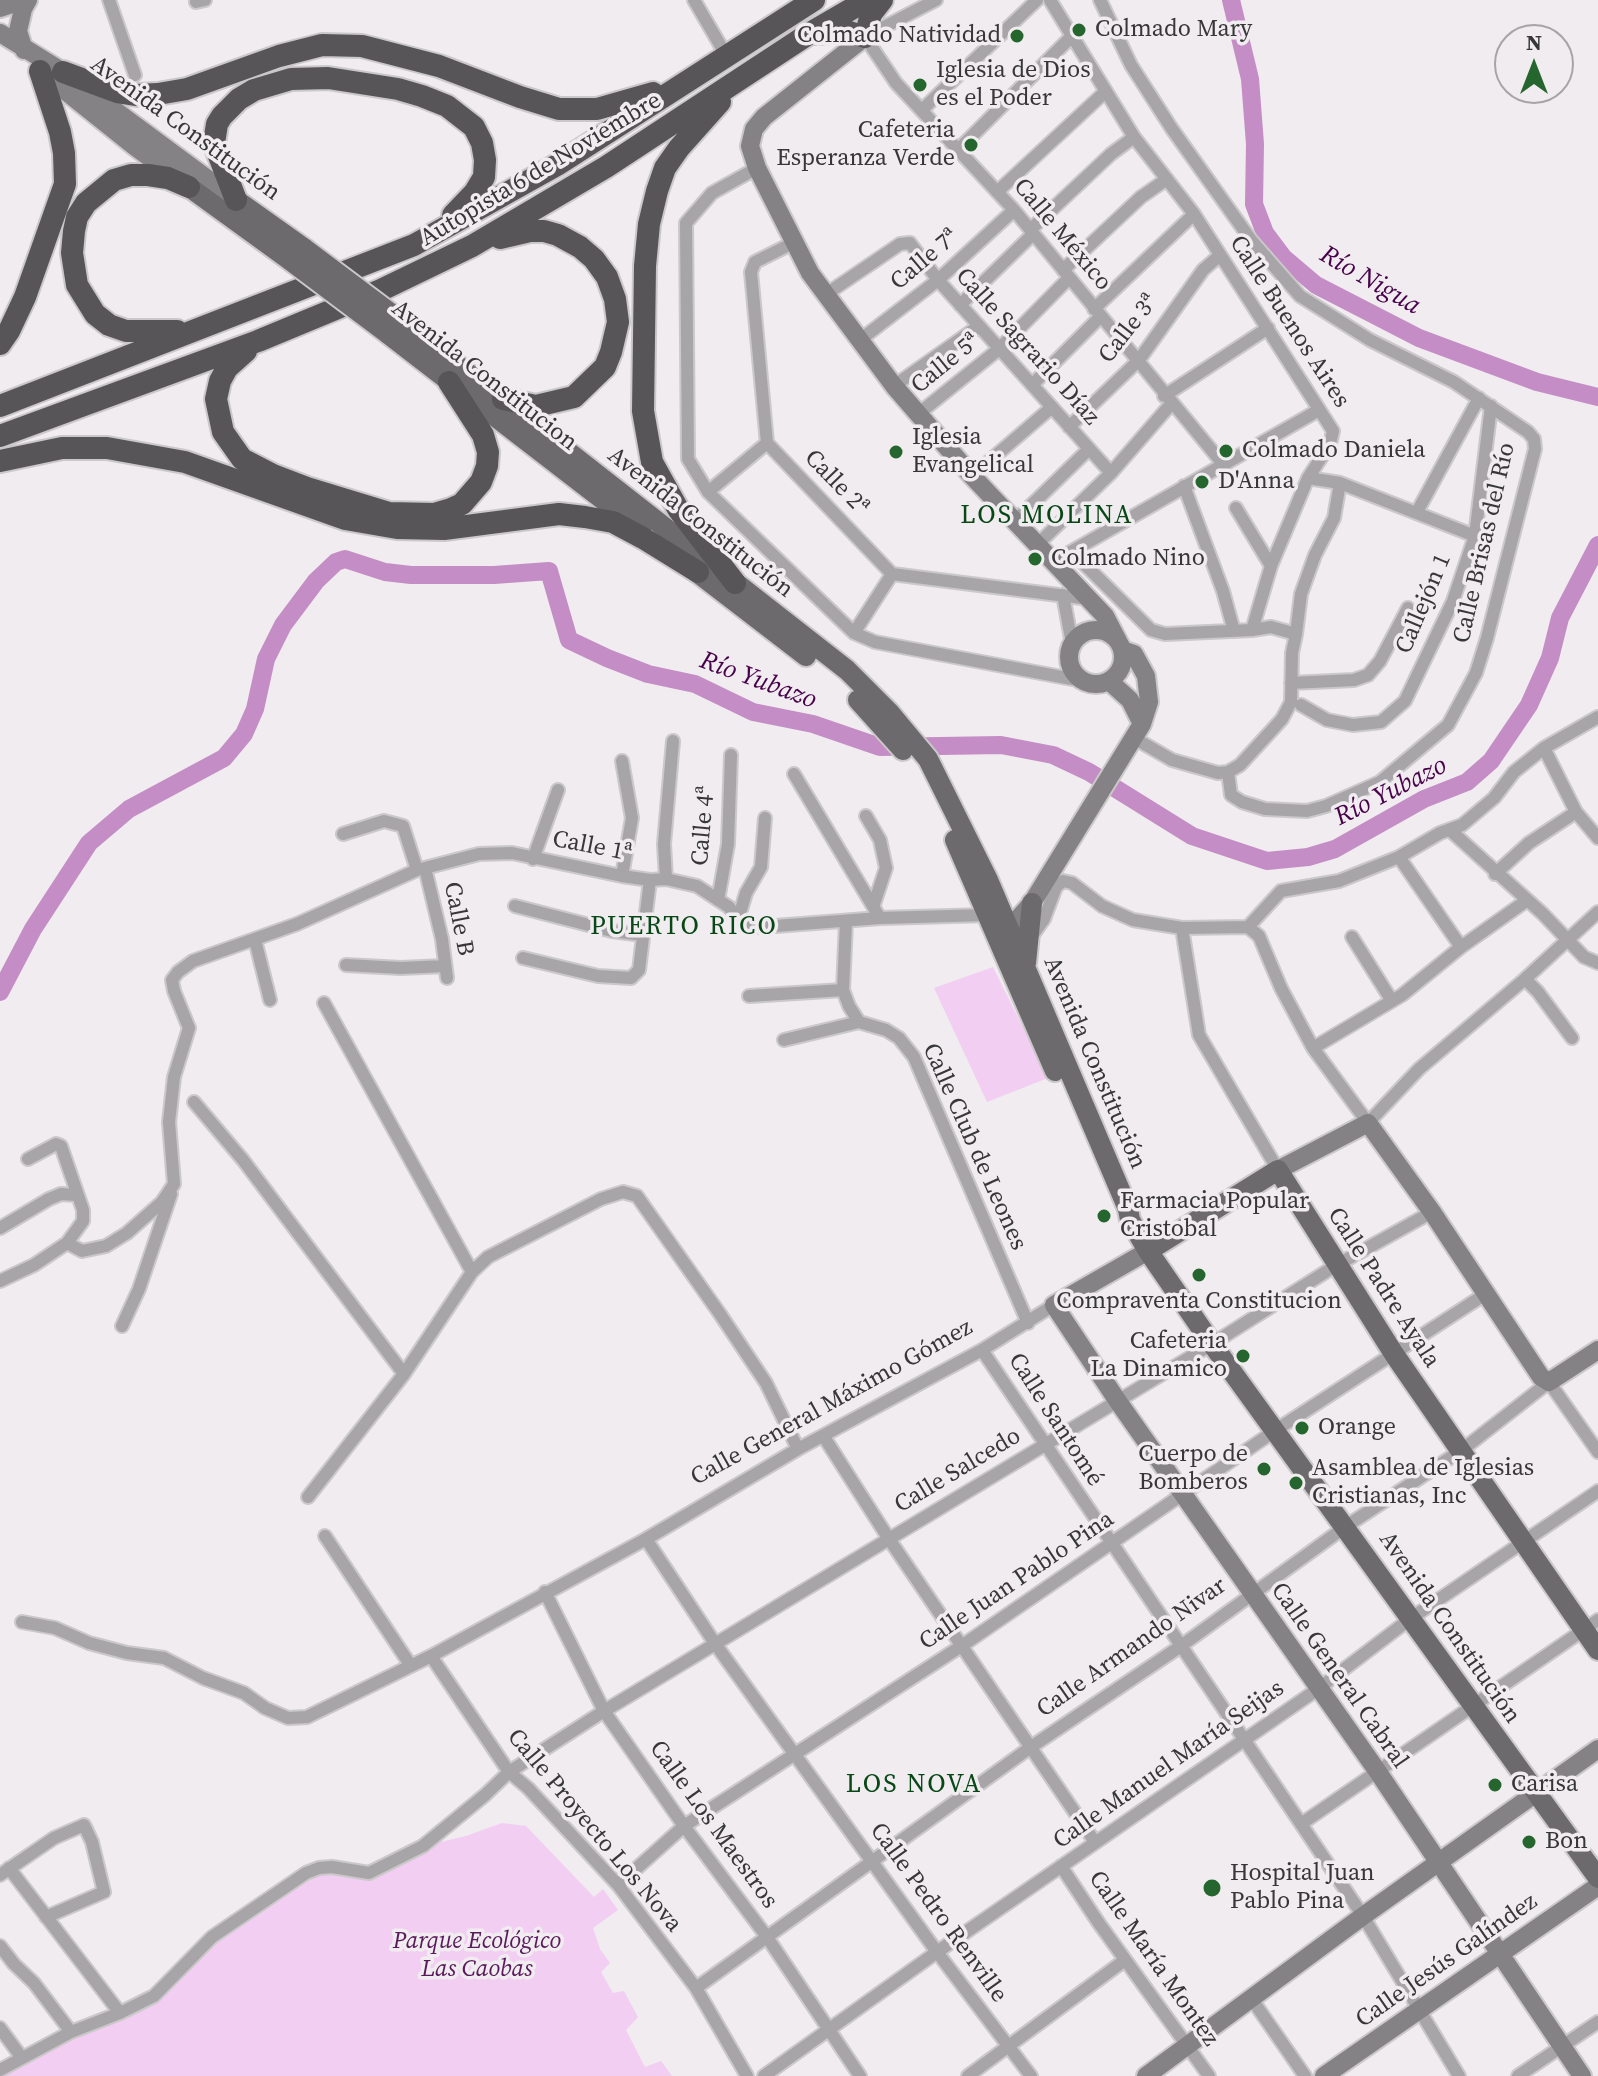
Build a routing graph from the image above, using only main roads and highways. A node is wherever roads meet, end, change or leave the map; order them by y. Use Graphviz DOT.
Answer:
graph roads {
  1 [pos="814,0"];
  2 [pos="867,0"];
  3 [pos="882,0"];
  4 [pos="810,33"];
  5 [pos="40,71"];
  6 [pos="63,72"];
  7 [pos="695,77"];
  8 [pos="740,79"];
  9 [pos="189,187"];
  10 [pos="236,200"];
  11 [pos="414,245"];
  12 [pos="472,246"];
  13 [pos="298,255"];
  14 [pos="392,326"];
  15 [pos="202,329"];
  16 [pos="258,341"];
  17 [pos="0,344"];
  18 [pos="449,382"];
  19 [pos="503,399"];
  20 [pos="0,406"];
  21 [pos="0,436"];
  22 [pos="0,461"];
  23 [pos="698,572"];
  24 [pos="735,583"];
  25 [pos="843,676"];
  26 [pos="921,761"];
  27 [pos="988,880"];
  28 [pos="1006,931"];
  29 [pos="1278,1170"];
  30 [pos="1130,1220"];
  31 [pos="1148,1251"];
  32 [pos="1591,1625"];
  33 [pos="1598,1650"];
  34 [pos="1598,1878"];
  1 -- 7 [label="highway, Autopista 6 de Noviembre"];
  2 -- 4 [label="highway, Autopista 6 de Noviembre"];
  3 -- 4 [label="highway"];
  4 -- 8 [label="highway, Autopista 6 de Noviembre"];
  5 -- 17 [label="highway"];
  6 -- 7 [label="highway"];
  7 -- 11 [label="highway, Autopista 6 de Noviembre"];
  8 -- 12 [label="highway, Autopista 6 de Noviembre"];
  8 -- 24 [label="highway"];
  9 -- 13 [label="main road, Avenida Constitución"];
  9 -- 15 [label="highway"];
  10 -- 11 [label="highway"];
  10 -- 13 [label="main road, Avenida Constitución"];
  11 -- 15 [label="highway, Autopista 6 de Noviembre"];
  12 -- 16 [label="highway, Autopista 6 de Noviembre"];
  12 -- 19 [label="highway"];
  13 -- 14 [label="main road, Avenida Constitucion, bridge"];
  14 -- 18 [label="main road, Avenida Constitucion"];
  14 -- 19 [label="main road, Avenida Constitución"];
  15 -- 20 [label="highway, Autopista 6 de Noviembre"];
  16 -- 18 [label="highway"];
  16 -- 21 [label="highway, Autopista 6 de Noviembre"];
  18 -- 23 [label="main road, Avenida Constitucion"];
  19 -- 24 [label="main road, Avenida Constitución"];
  22 -- 23 [label="highway"];
  23 -- 25 [label="main road, Avenida Constitucion"];
  24 -- 25 [label="main road, Avenida Constitución"];
  25 -- 26 [label="main road, Avenida Constitucion"];
  26 -- 27 [label="main road, Avenida Constitución"];
  26 -- 28 [label="main road, Avenida Constitucion"];
  27 -- 28 [label="main road, Avenida Constitución"];
  27 -- 28 [label="main road"];
  28 -- 30 [label="main road, Avenida Constitución"];
  28 -- 30 [label="main road, Avenida Constitucion"];
  29 -- 31 [label="main road, Calle General Máximo Gómez"];
  29 -- 32 [label="main road, Calle Padre Ayala"];
  30 -- 31 [label="main road, Avenida Constitución"];
  31 -- 34 [label="main road, Avenida Constitución"];
  32 -- 33 [label="main road, Calle Padre Ayala"];
}
